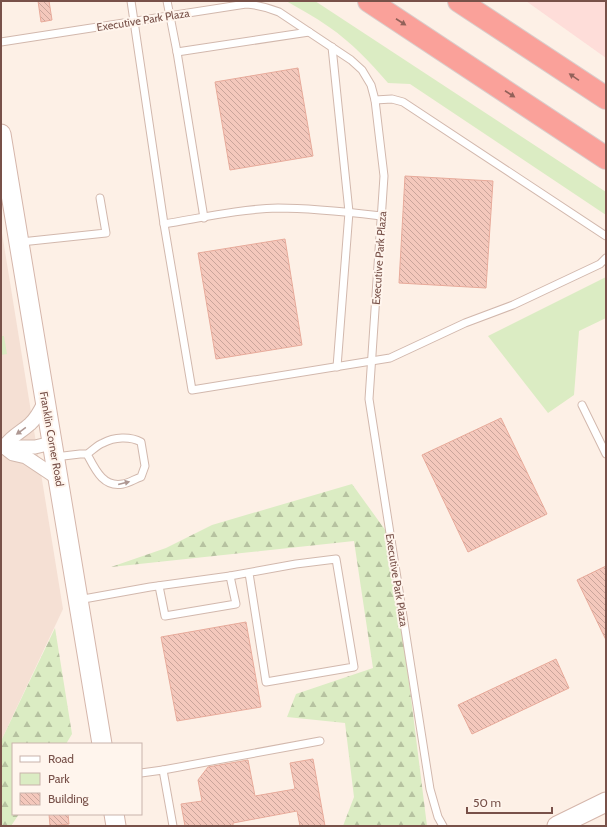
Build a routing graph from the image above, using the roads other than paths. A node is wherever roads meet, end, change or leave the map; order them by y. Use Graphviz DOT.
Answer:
graph roads {
  1 [pos="131,1"];
  2 [pos="167,1"];
  3 [pos="369,1"];
  4 [pos="459,1"];
  5 [pos="232,4"];
  6 [pos="169,16"];
  7 [pos="133,21"];
  8 [pos="308,32"];
  9 [pos="1,42"];
  10 [pos="332,47"];
  11 [pos="177,52"];
  12 [pos="606,98"];
  13 [pos="375,100"];
  14 [pos="1,134"];
  15 [pos="606,158"];
  16 [pos="100,198"];
  17 [pos="349,212"];
  18 [pos="382,216"];
  19 [pos="204,218"];
  20 [pos="164,224"];
  21 [pos="606,236"];
  22 [pos="18,243"];
  23 [pos="606,258"];
  24 [pos="372,361"];
  25 [pos="337,366"];
  26 [pos="45,401"];
  27 [pos="582,405"];
  28 [pos="2,447"];
  29 [pos="54,450"];
  30 [pos="87,454"];
  31 [pos="606,454"];
  32 [pos="59,479"];
  33 [pos="249,573"];
  34 [pos="230,576"];
  35 [pos="159,586"];
  36 [pos="78,600"];
  37 [pos="320,741"];
  38 [pos="102,743"];
  39 [pos="163,770"];
  40 [pos="142,774"];
  41 [pos="606,802"];
  42 [pos="114,815"];
  43 [pos="116,826"];
  44 [pos="173,826"];
  45 [pos="444,826"];
  46 [pos="557,826"];
  1 -- 7 [label="lane"];
  2 -- 6 [label="lane"];
  3 -- 15 [label="highway, one-way"];
  12 -- 4 [label="highway, one-way"];
  5 -- 6 [label="lane, Executive Park Plaza"];
  5 -- 8 [label="lane, Executive Park Plaza"];
  6 -- 7 [label="lane, Executive Park Plaza"];
  6 -- 11 [label="lane"];
  7 -- 9 [label="lane, Executive Park Plaza"];
  7 -- 20 [label="lane"];
  8 -- 10 [label="lane, Executive Park Plaza"];
  8 -- 11 [label="lane"];
  10 -- 13 [label="lane, Executive Park Plaza"];
  10 -- 17 [label="lane"];
  11 -- 19 [label="lane"];
  13 -- 18 [label="lane, Executive Park Plaza"];
  13 -- 21 [label="lane"];
  14 -- 22 [label="main road, Franklin Corner Road"];
  16 -- 22 [label="lane"];
  17 -- 18 [label="lane"];
  17 -- 19 [label="lane"];
  17 -- 25 [label="lane"];
  18 -- 24 [label="lane, Executive Park Plaza"];
  19 -- 20 [label="lane"];
  20 -- 25 [label="lane"];
  22 -- 26 [label="main road, Franklin Corner Road"];
  23 -- 24 [label="lane"];
  24 -- 25 [label="lane"];
  24 -- 45 [label="lane, Executive Park Plaza"];
  26 -- 28 [label="street, one-way"];
  26 -- 29 [label="main road, Franklin Corner Road"];
  27 -- 31 [label="lane"];
  28 -- 29 [label="street"];
  28 -- 32 [label="street"];
  29 -- 30 [label="lane"];
  29 -- 32 [label="main road, Franklin Corner Road"];
  30 -- 30 [label="lane, one-way"];
  32 -- 36 [label="main road, Franklin Corner Road"];
  33 -- 33 [label="lane"];
  33 -- 34 [label="lane"];
  34 -- 35 [label="lane"];
  34 -- 35 [label="lane"];
  35 -- 36 [label="lane"];
  36 -- 38 [label="main road, Franklin Corner Road"];
  37 -- 39 [label="lane"];
  39 -- 40 [label="lane"];
  39 -- 44 [label="lane"];
  41 -- 46 [label="main road"];
  42 -- 43 [label="main road"];
}
